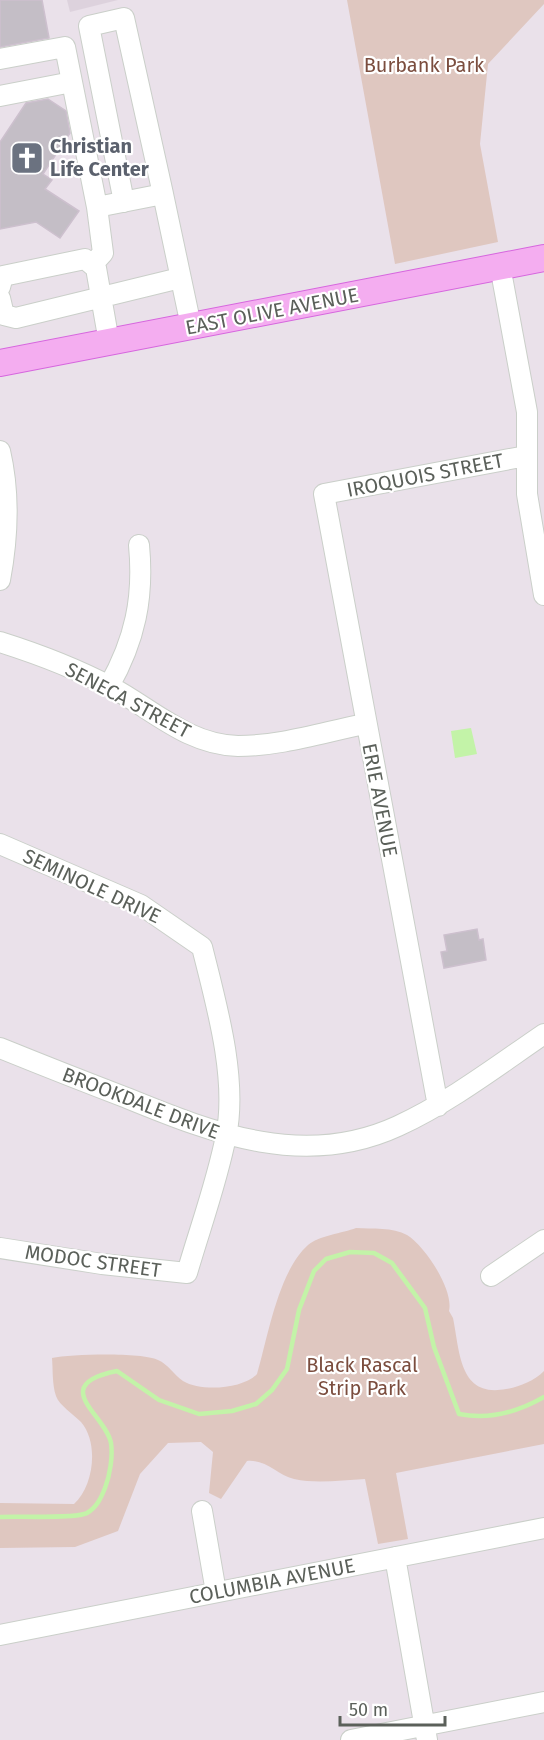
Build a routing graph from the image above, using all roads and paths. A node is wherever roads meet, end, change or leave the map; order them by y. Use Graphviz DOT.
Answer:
graph roads {
  1 [pos="0,59"];
  2 [pos="72,82"];
  3 [pos="0,96"];
  4 [pos="163,194"];
  5 [pos="124,202"];
  6 [pos="97,207"];
  7 [pos="544,258"];
  8 [pos="92,265"];
  9 [pos="500,266"];
  10 [pos="180,278"];
  11 [pos="0,287"];
  12 [pos="0,298"];
  13 [pos="102,298"];
  14 [pos="191,326"];
  15 [pos="109,342"];
  16 [pos="0,363"];
  17 [pos="0,451"];
  18 [pos="526,456"];
  19 [pos="324,494"];
  20 [pos="140,545"];
  21 [pos="0,580"];
  22 [pos="544,595"];
  23 [pos="0,642"];
  24 [pos="109,686"];
  25 [pos="365,723"];
  26 [pos="0,844"];
  27 [pos="544,1034"];
  28 [pos="0,1048"];
  29 [pos="438,1106"];
  30 [pos="226,1136"];
  31 [pos="544,1240"];
  32 [pos="0,1248"];
  33 [pos="187,1273"];
  34 [pos="491,1276"];
  35 [pos="202,1511"];
  36 [pos="544,1528"];
  37 [pos="396,1557"];
  38 [pos="216,1592"];
  39 [pos="0,1635"];
  40 [pos="544,1702"];
  41 [pos="426,1733"];
  42 [pos="351,1740"];
  1 -- 2 [label="street"];
  2 -- 3 [label="street"];
  2 -- 6 [label="street"];
  4 -- 5 [label="street"];
  4 -- 5 [label="street"];
  4 -- 10 [label="street"];
  5 -- 6 [label="street"];
  6 -- 8 [label="street"];
  7 -- 9 [label="main road, EAST OLIVE AVENUE"];
  8 -- 11 [label="street"];
  8 -- 13 [label="street"];
  9 -- 14 [label="main road, EAST OLIVE AVENUE"];
  9 -- 18 [label="street"];
  10 -- 13 [label="street"];
  10 -- 14 [label="street"];
  12 -- 13 [label="street"];
  13 -- 15 [label="street"];
  14 -- 15 [label="main road, EAST OLIVE AVENUE"];
  15 -- 16 [label="main road, EAST OLIVE AVENUE"];
  17 -- 21 [label="street"];
  18 -- 19 [label="street, IROQUOIS STREET"];
  18 -- 22 [label="street"];
  19 -- 25 [label="street, ERIE AVENUE"];
  20 -- 24 [label="street"];
  23 -- 24 [label="street, SENECA STREET"];
  24 -- 25 [label="street, SENECA STREET"];
  25 -- 29 [label="street, ERIE AVENUE"];
  26 -- 30 [label="street, SEMINOLE DRIVE"];
  27 -- 29 [label="street, BROOKDALE DRIVE"];
  28 -- 30 [label="street, BROOKDALE DRIVE"];
  29 -- 30 [label="street, BROOKDALE DRIVE"];
  30 -- 33 [label="street, SEMINOLE DRIVE"];
  31 -- 34 [label="street"];
  32 -- 33 [label="street, MODOC STREET"];
  35 -- 38 [label="street"];
  36 -- 37 [label="street, COLUMBIA AVENUE"];
  37 -- 38 [label="street, COLUMBIA AVENUE"];
  37 -- 41 [label="street"];
  38 -- 39 [label="street, COLUMBIA AVENUE"];
  40 -- 41 [label="street"];
  41 -- 42 [label="street"];
}
